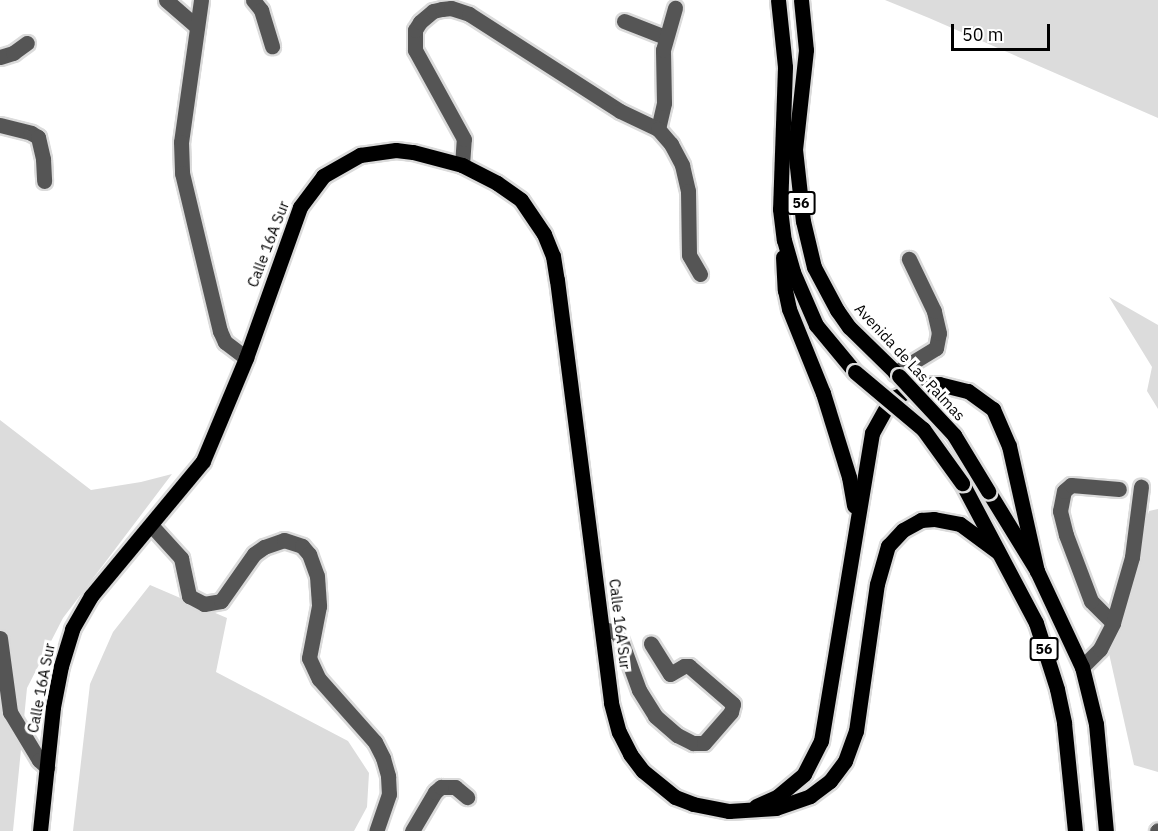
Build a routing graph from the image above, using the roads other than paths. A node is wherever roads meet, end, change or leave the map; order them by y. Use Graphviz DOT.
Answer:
graph roads {
  1 [pos="166,0"];
  2 [pos="201,0"];
  3 [pos="253,0"];
  4 [pos="778,0"];
  5 [pos="801,0"];
  6 [pos="675,8"];
  7 [pos="624,21"];
  8 [pos="197,27"];
  9 [pos="666,37"];
  10 [pos="27,43"];
  11 [pos="272,46"];
  12 [pos="0,57"];
  13 [pos="0,125"];
  14 [pos="658,129"];
  15 [pos="462,165"];
  16 [pos="44,181"];
  17 [pos="784,240"];
  18 [pos="909,259"];
  19 [pos="700,274"];
  20 [pos="246,358"];
  21 [pos="897,375"];
  22 [pos="1141,487"];
  23 [pos="1119,489"];
  24 [pos="856,518"];
  25 [pos="151,525"];
  26 [pos="999,552"];
  27 [pos="1037,571"];
  28 [pos="1113,623"];
  29 [pos="603,630"];
  30 [pos="0,638"];
  31 [pos="651,643"];
  32 [pos="1082,667"];
  33 [pos="47,767"];
  34 [pos="467,797"];
  35 [pos="745,811"];
  36 [pos="40,831"];
  37 [pos="376,831"];
  38 [pos="412,831"];
  39 [pos="1076,831"];
  40 [pos="1106,831"];
  1 -- 8 [label="lane"];
  2 -- 8 [label="lane"];
  3 -- 11 [label="lane"];
  4 -- 17 [label="main road, 56"];
  5 -- 21 [label="main road, Avenida de Las Palmas / 56"];
  6 -- 9 [label="lane"];
  7 -- 9 [label="lane"];
  8 -- 20 [label="lane"];
  9 -- 14 [label="lane"];
  10 -- 12 [label="lane"];
  13 -- 16 [label="lane"];
  14 -- 15 [label="lane"];
  14 -- 19 [label="lane"];
  15 -- 20 [label="main road, Calle 16A Sur"];
  15 -- 29 [label="main road, Calle 16A Sur"];
  17 -- 24 [label="main road"];
  17 -- 26 [label="main road, 56, bridge"];
  18 -- 21 [label="lane"];
  20 -- 25 [label="main road, Calle 16A Sur"];
  21 -- 27 [label="main road, Avenida de Las Palmas / 56, bridge"];
  22 -- 28 [label="lane"];
  23 -- 28 [label="lane"];
  24 -- 27 [label="main road"];
  24 -- 35 [label="main road"];
  25 -- 33 [label="main road, Calle 16A Sur"];
  25 -- 37 [label="lane"];
  26 -- 35 [label="main road, Calle 16A Sur"];
  26 -- 39 [label="main road, 56"];
  27 -- 32 [label="main road, Avenida de Las Palmas / 56"];
  28 -- 32 [label="lane"];
  29 -- 31 [label="lane"];
  29 -- 35 [label="main road, Calle 16A Sur"];
  30 -- 33 [label="lane"];
  32 -- 40 [label="main road, Avenida de Las Palmas / 56"];
  33 -- 36 [label="main road, Calle 16A Sur"];
  34 -- 38 [label="lane"];
}
